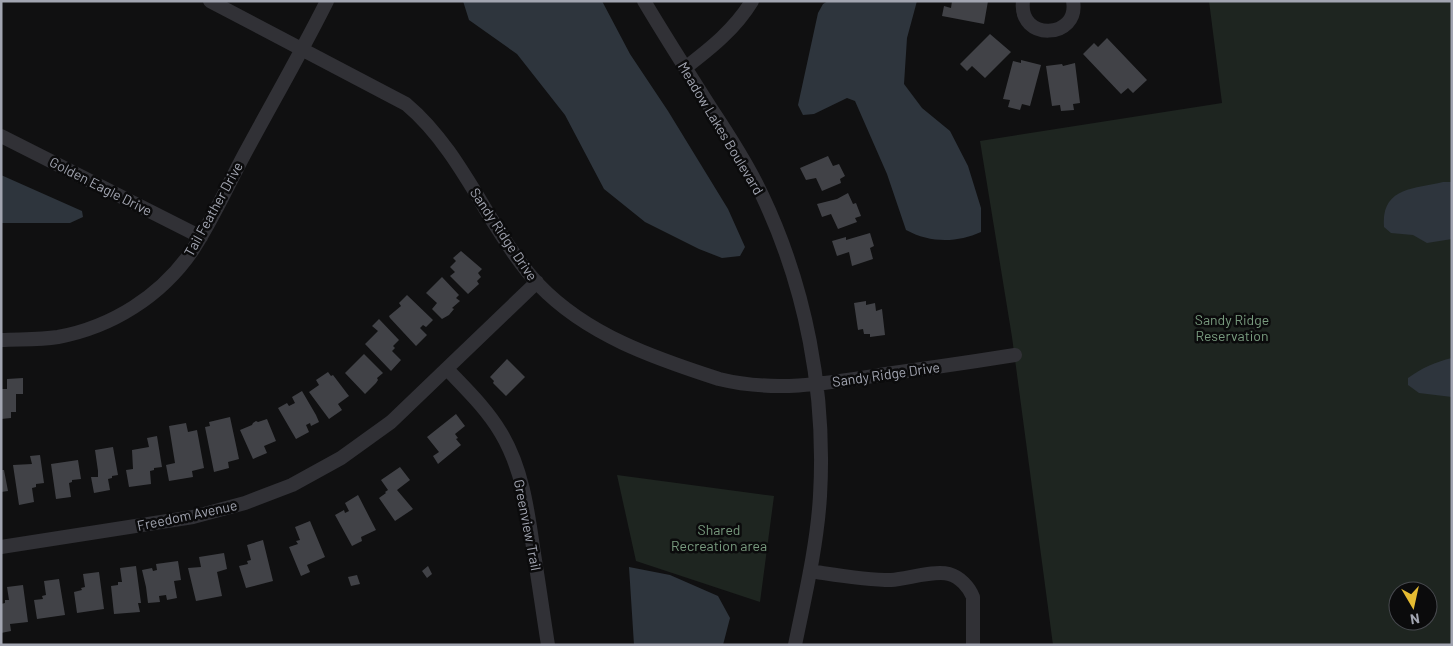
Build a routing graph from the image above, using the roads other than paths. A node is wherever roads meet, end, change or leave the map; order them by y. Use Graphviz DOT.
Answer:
graph roads {
  1 [pos="210,1"];
  2 [pos="327,1"];
  3 [pos="644,1"];
  4 [pos="752,1"];
  5 [pos="1023,1"];
  6 [pos="1072,1"];
  7 [pos="303,49"];
  8 [pos="685,68"];
  9 [pos="1,136"];
  10 [pos="201,237"];
  11 [pos="537,282"];
  12 [pos="1,340"];
  13 [pos="1014,355"];
  14 [pos="447,369"];
  15 [pos="816,385"];
  16 [pos="1,547"];
  17 [pos="810,571"];
  18 [pos="548,645"];
  19 [pos="795,645"];
  20 [pos="973,645"];
  1 -- 7 [label="street, Sandy Ridge Drive"];
  2 -- 7 [label="street, Tail Feather Drive"];
  3 -- 8 [label="street, Meadow Lakes Boulevard"];
  4 -- 8 [label="street"];
  5 -- 6 [label="street"];
  7 -- 10 [label="street, Tail Feather Drive"];
  7 -- 11 [label="street, Sandy Ridge Drive"];
  8 -- 15 [label="street, Meadow Lakes Boulevard"];
  9 -- 10 [label="street, Golden Eagle Drive"];
  10 -- 12 [label="street, Tail Feather Drive"];
  11 -- 14 [label="street, Freedom Avenue"];
  11 -- 15 [label="street, Sandy Ridge Drive"];
  13 -- 15 [label="street, Sandy Ridge Drive"];
  14 -- 16 [label="street, Freedom Avenue"];
  14 -- 18 [label="street, Greenview Trail"];
  15 -- 17 [label="street, Meadow Lakes Boulevard"];
  17 -- 19 [label="street, Meadow Lakes Boulevard"];
  17 -- 20 [label="street"];
}
